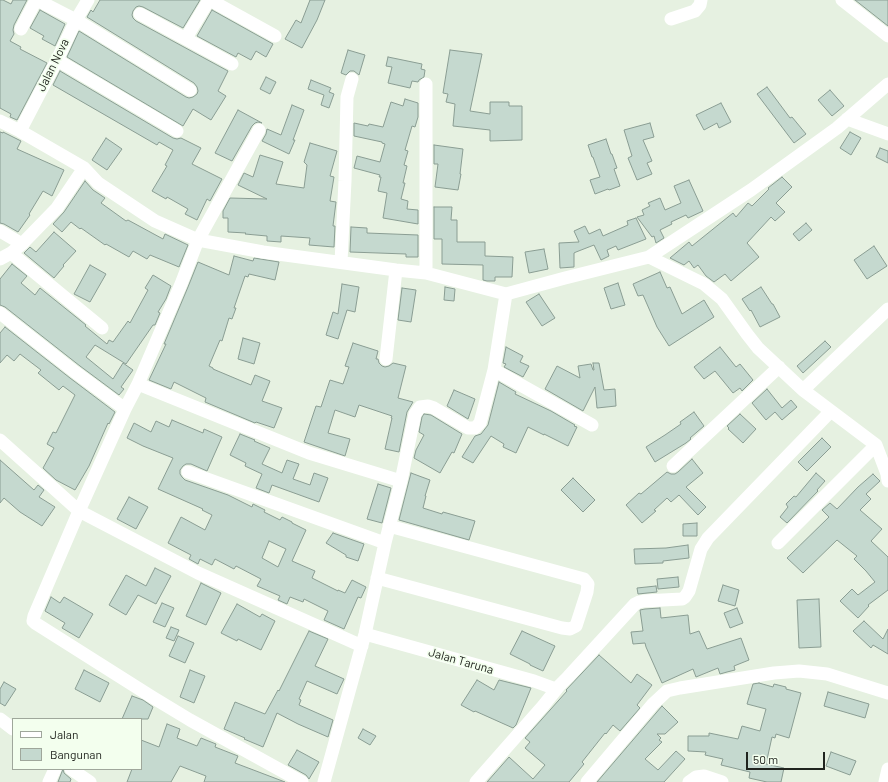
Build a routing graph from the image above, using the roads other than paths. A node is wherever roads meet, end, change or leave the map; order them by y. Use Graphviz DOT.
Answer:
graph roads {
  1 [pos="36,0"];
  2 [pos="88,0"];
  3 [pos="210,0"];
  4 [pos="701,0"];
  5 [pos="842,0"];
  6 [pos="140,14"];
  7 [pos="672,19"];
  8 [pos="76,20"];
  9 [pos="21,29"];
  10 [pos="275,36"];
  11 [pos="888,36"];
  12 [pos="186,38"];
  13 [pos="57,60"];
  14 [pos="232,64"];
  15 [pos="352,78"];
  16 [pos="426,84"];
  17 [pos="888,84"];
  18 [pos="190,90"];
  19 [pos="847,120"];
  20 [pos="0,121"];
  21 [pos="260,130"];
  22 [pos="20,131"];
  23 [pos="177,131"];
  24 [pos="888,134"];
  25 [pos="84,168"];
  26 [pos="0,231"];
  27 [pos="198,240"];
  28 [pos="22,244"];
  29 [pos="6,256"];
  30 [pos="649,257"];
  31 [pos="341,262"];
  32 [pos="396,270"];
  33 [pos="426,273"];
  34 [pos="506,294"];
  35 [pos="888,309"];
  36 [pos="0,313"];
  37 [pos="102,328"];
  38 [pos="386,359"];
  39 [pos="779,367"];
  40 [pos="494,370"];
  41 [pos="138,384"];
  42 [pos="803,390"];
  43 [pos="125,409"];
  44 [pos="832,411"];
  45 [pos="592,425"];
  46 [pos="0,440"];
  47 [pos="876,445"];
  48 [pos="673,466"];
  49 [pos="188,472"];
  50 [pos="888,481"];
  51 [pos="401,482"];
  52 [pos="79,511"];
  53 [pos="389,526"];
  54 [pos="385,543"];
  55 [pos="778,543"];
  56 [pos="377,578"];
  57 [pos="364,640"];
  58 [pos="556,689"];
  59 [pos="888,693"];
  60 [pos="0,719"];
  61 [pos="12,727"];
  62 [pos="888,769"];
  63 [pos="55,770"];
  64 [pos="72,770"];
  65 [pos="49,782"];
  66 [pos="90,782"];
  67 [pos="302,782"];
  68 [pos="324,782"];
  69 [pos="476,782"];
  70 [pos="587,782"];
  71 [pos="689,782"];
  72 [pos="722,782"];
  73 [pos="885,782"];
  1 -- 8 [label="street"];
  1 -- 9 [label="street"];
  2 -- 8 [label="street, Jalan Nova"];
  3 -- 10 [label="street"];
  3 -- 12 [label="street"];
  4 -- 7 [label="street"];
  5 -- 11 [label="street"];
  6 -- 12 [label="street"];
  8 -- 13 [label="street, Jalan Nova"];
  8 -- 18 [label="street"];
  12 -- 14 [label="street"];
  13 -- 22 [label="street, Jalan Nova"];
  13 -- 23 [label="street"];
  15 -- 31 [label="street"];
  16 -- 33 [label="street"];
  17 -- 19 [label="street"];
  19 -- 24 [label="street"];
  19 -- 30 [label="street"];
  20 -- 22 [label="street"];
  21 -- 27 [label="street"];
  22 -- 25 [label="street"];
  25 -- 27 [label="street"];
  25 -- 28 [label="street"];
  26 -- 28 [label="street"];
  27 -- 31 [label="street"];
  27 -- 41 [label="street"];
  28 -- 29 [label="street"];
  29 -- 37 [label="street"];
  30 -- 34 [label="street"];
  30 -- 39 [label="street"];
  31 -- 32 [label="street"];
  32 -- 33 [label="street"];
  32 -- 38 [label="street"];
  33 -- 34 [label="street"];
  34 -- 40 [label="street"];
  35 -- 42 [label="street"];
  36 -- 43 [label="street"];
  39 -- 42 [label="street"];
  39 -- 48 [label="street"];
  40 -- 45 [label="street"];
  40 -- 51 [label="street"];
  41 -- 43 [label="street"];
  41 -- 51 [label="street"];
  42 -- 44 [label="street"];
  43 -- 52 [label="street"];
  44 -- 47 [label="street"];
  44 -- 58 [label="street"];
  46 -- 52 [label="street, Jalan Taruna"];
  47 -- 50 [label="street"];
  47 -- 55 [label="street"];
  49 -- 54 [label="street"];
  51 -- 53 [label="street"];
  52 -- 57 [label="street, Jalan Taruna"];
  52 -- 67 [label="street"];
  53 -- 54 [label="street"];
  53 -- 56 [label="street"];
  54 -- 56 [label="street"];
  56 -- 57 [label="street"];
  57 -- 58 [label="street, Jalan Taruna"];
  57 -- 68 [label="street"];
  58 -- 69 [label="street"];
  59 -- 70 [label="street"];
  60 -- 61 [label="street"];
  62 -- 73 [label="street"];
  63 -- 65 [label="street"];
  64 -- 66 [label="street"];
  71 -- 72 [label="street"];
}
